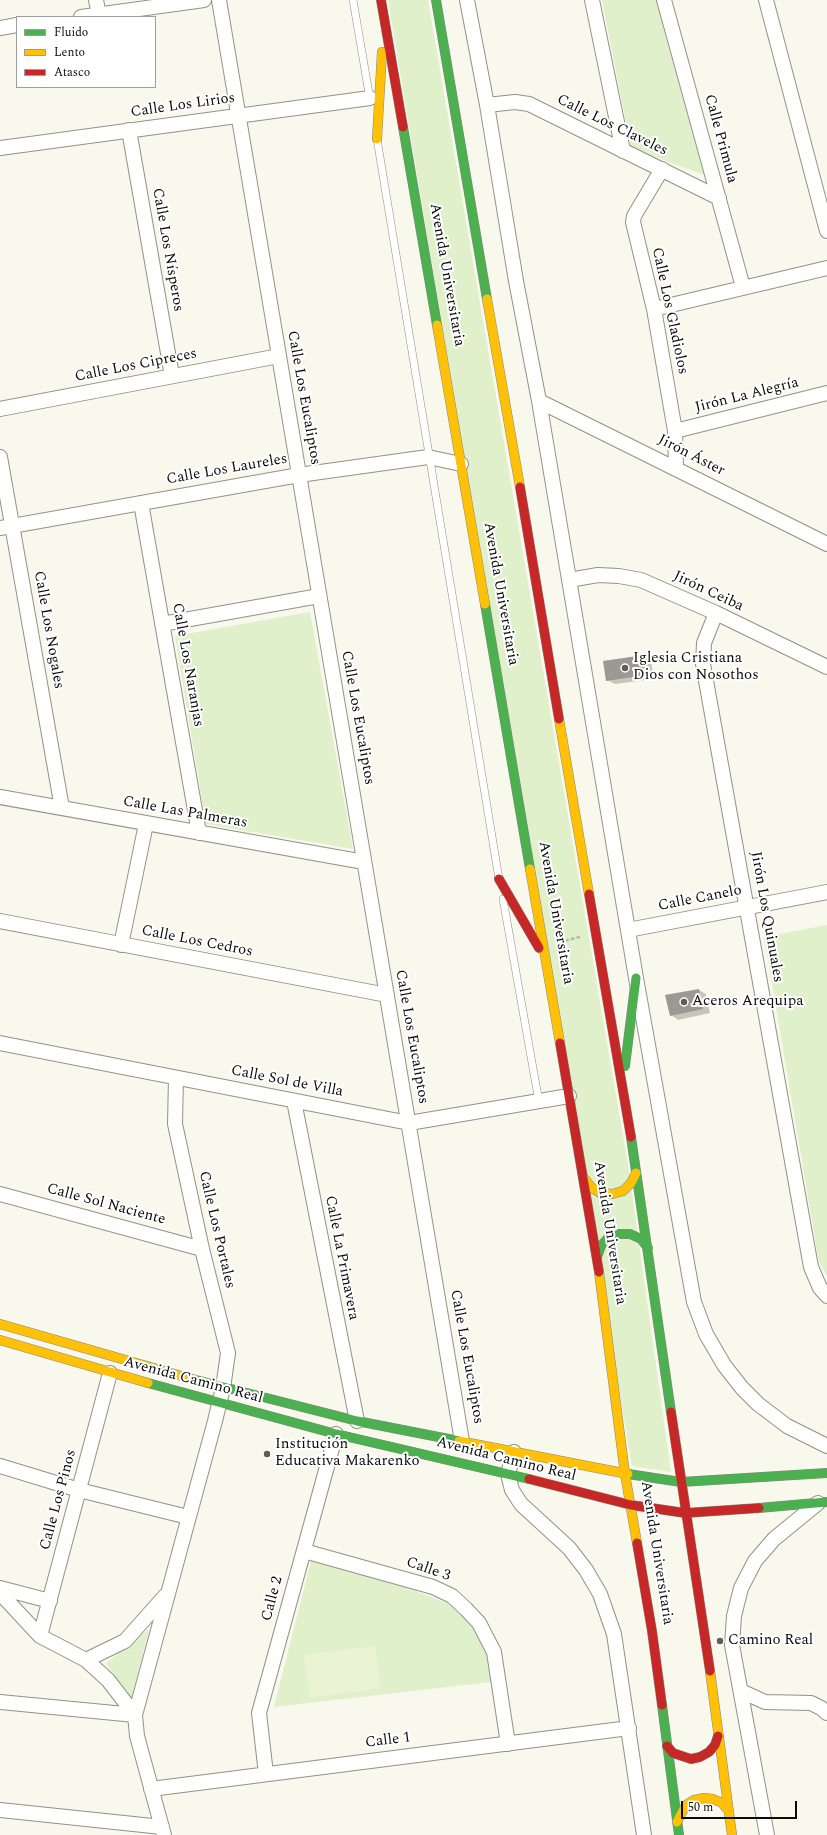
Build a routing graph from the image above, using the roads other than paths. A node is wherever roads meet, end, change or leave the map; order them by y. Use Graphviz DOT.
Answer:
graph roads {
  1 [pos="96,0"];
  2 [pos="204,0"];
  3 [pos="219,0"];
  4 [pos="353,0"];
  5 [pos="381,0"];
  6 [pos="436,0"];
  7 [pos="467,0"];
  8 [pos="592,0"];
  9 [pos="664,0"];
  10 [pos="766,0"];
  11 [pos="98,15"];
  12 [pos="90,16"];
  13 [pos="384,18"];
  14 [pos="16,26"];
  15 [pos="0,28"];
  16 [pos="370,98"];
  17 [pos="487,105"];
  18 [pos="238,115"];
  19 [pos="129,130"];
  20 [pos="377,139"];
  21 [pos="0,148"];
  22 [pos="623,151"];
  23 [pos="662,170"];
  24 [pos="719,198"];
  25 [pos="827,231"];
  26 [pos="827,268"];
  27 [pos="743,287"];
  28 [pos="654,309"];
  29 [pos="279,356"];
  30 [pos="172,376"];
  31 [pos="827,393"];
  32 [pos="811,397"];
  33 [pos="539,401"];
  34 [pos="827,406"];
  35 [pos="0,408"];
  36 [pos="675,431"];
  37 [pos="428,457"];
  38 [pos="0,458"];
  39 [pos="461,464"];
  40 [pos="676,467"];
  41 [pos="299,475"];
  42 [pos="141,503"];
  43 [pos="6,527"];
  44 [pos="827,544"];
  45 [pos="569,580"];
  46 [pos="320,596"];
  47 [pos="716,613"];
  48 [pos="162,624"];
  49 [pos="827,667"];
  50 [pos="0,797"];
  51 [pos="62,808"];
  52 [pos="146,824"];
  53 [pos="199,833"];
  54 [pos="364,862"];
  55 [pos="499,879"];
  56 [pos="827,892"];
  57 [pos="747,907"];
  58 [pos="0,921"];
  59 [pos="628,930"];
  60 [pos="121,945"];
  61 [pos="547,961"];
  62 [pos="636,978"];
  63 [pos="387,996"];
  64 [pos="0,1043"];
  65 [pos="176,1078"];
  66 [pos="623,1088"];
  67 [pos="569,1096"];
  68 [pos="294,1101"];
  69 [pos="538,1102"];
  70 [pos="409,1123"];
  71 [pos="636,1173"];
  72 [pos="584,1178"];
  73 [pos="0,1194"];
  74 [pos="648,1248"];
  75 [pos="202,1249"];
  76 [pos="597,1257"];
  77 [pos="827,1296"];
  78 [pos="0,1324"];
  79 [pos="0,1340"];
  80 [pos="110,1373"];
  81 [pos="223,1388"];
  82 [pos="219,1403"];
  83 [pos="357,1421"];
  84 [pos="336,1434"];
  85 [pos="462,1441"];
  86 [pos="827,1446"];
  87 [pos="514,1452"];
  88 [pos="0,1466"];
  89 [pos="827,1473"];
  90 [pos="508,1474"];
  91 [pos="625,1474"];
  92 [pos="681,1482"];
  93 [pos="79,1490"];
  94 [pos="822,1503"];
  95 [pos="631,1505"];
  96 [pos="685,1513"];
  97 [pos="188,1517"];
  98 [pos="304,1551"];
  99 [pos="0,1588"];
  100 [pos="168,1592"];
  101 [pos="0,1593"];
  102 [pos="50,1601"];
  103 [pos="40,1636"];
  104 [pos="86,1660"];
  105 [pos="741,1691"];
  106 [pos="0,1702"];
  107 [pos="827,1713"];
  108 [pos="135,1715"];
  109 [pos="629,1728"];
  110 [pos="718,1736"];
  111 [pos="508,1744"];
  112 [pos="667,1746"];
  113 [pos="266,1774"];
  114 [pos="151,1788"];
  115 [pos="0,1810"];
  116 [pos="728,1810"];
  117 [pos="677,1822"];
  118 [pos="163,1831"];
  119 [pos="644,1835"];
  120 [pos="679,1835"];
  121 [pos="732,1835"];
  122 [pos="767,1835"];
  1 -- 11 [label="street"];
  2 -- 11 [label="street"];
  3 -- 18 [label="street, Calle Los Eucaliptos"];
  4 -- 16 [label="lane"];
  5 -- 13 [label="main road, Avenida Universitaria"];
  6 -- 66 [label="main road"];
  7 -- 17 [label="street"];
  8 -- 22 [label="street"];
  9 -- 24 [label="street, Calle Primula"];
  10 -- 25 [label="street"];
  11 -- 12 [label="street"];
  13 -- 20 [label="main road"];
  13 -- 39 [label="main road, Avenida Universitaria"];
  14 -- 15 [label="street"];
  16 -- 18 [label="street, Calle Los Lirios"];
  16 -- 20 [label="lane"];
  17 -- 22 [label="street, Calle Los Claveles"];
  17 -- 33 [label="street"];
  18 -- 19 [label="street, Calle Los Lirios"];
  18 -- 29 [label="street, Calle Los Eucaliptos"];
  19 -- 21 [label="street, Calle Los Lirios"];
  19 -- 30 [label="street, Calle Los Nísperos"];
  20 -- 37 [label="lane"];
  22 -- 23 [label="street, Calle Los Claveles"];
  23 -- 24 [label="street, Calle Los Claveles"];
  23 -- 28 [label="street, Calle Los Gladiolos"];
  24 -- 27 [label="street, Calle Primula"];
  26 -- 27 [label="street"];
  27 -- 28 [label="street"];
  28 -- 36 [label="street, Calle Los Gladiolos"];
  29 -- 30 [label="street, Calle Los Cipreces"];
  29 -- 41 [label="street, Calle Los Eucaliptos"];
  30 -- 35 [label="street, Calle Los Cipreces"];
  31 -- 32 [label="street, Jirón La Alegría"];
  32 -- 34 [label="street"];
  32 -- 36 [label="street, Jirón La Alegría"];
  33 -- 40 [label="street, Jirón Áster"];
  33 -- 45 [label="street"];
  36 -- 40 [label="street, Calle Los Gladiolos"];
  37 -- 39 [label="street, Calle Los Laureles"];
  37 -- 41 [label="street, Calle Los Laureles"];
  37 -- 55 [label="lane"];
  38 -- 43 [label="street, Calle Los Nogales"];
  39 -- 61 [label="main road, Avenida Universitaria"];
  40 -- 44 [label="street, Jirón Áster"];
  41 -- 42 [label="street, Calle Los Laureles"];
  41 -- 46 [label="street, Calle Los Eucaliptos"];
  42 -- 43 [label="street, Calle Los Laureles"];
  42 -- 48 [label="street, Calle Los Naranjas"];
  43 -- 51 [label="street, Calle Los Nogales"];
  45 -- 47 [label="street, Jirón Ceiba"];
  45 -- 59 [label="street"];
  46 -- 48 [label="street"];
  46 -- 54 [label="street, Calle Los Eucaliptos"];
  47 -- 49 [label="street, Jirón Ceiba"];
  47 -- 57 [label="street, Jirón Los Quinuales"];
  48 -- 53 [label="street, Calle Los Naranjas"];
  50 -- 51 [label="street, Calle Las Palmeras"];
  51 -- 52 [label="street, Calle Las Palmeras"];
  52 -- 53 [label="street, Calle Las Palmeras"];
  52 -- 60 [label="street"];
  53 -- 54 [label="street, Calle Las Palmeras"];
  54 -- 63 [label="street, Calle Los Eucaliptos"];
  55 -- 61 [label="main road"];
  55 -- 69 [label="lane"];
  56 -- 57 [label="street, Calle Canelo"];
  57 -- 59 [label="street, Calle Canelo"];
  57 -- 77 [label="street, Jirón Los Quinuales"];
  58 -- 60 [label="street, Calle Los Cedros"];
  59 -- 62 [label="street"];
  60 -- 63 [label="street, Calle Los Cedros"];
  61 -- 67 [label="main road, Avenida Universitaria"];
  62 -- 66 [label="main road"];
  62 -- 86 [label="street"];
  63 -- 70 [label="street, Calle Los Eucaliptos"];
  64 -- 65 [label="street, Calle Sol de Villa"];
  65 -- 68 [label="street, Calle Sol de Villa"];
  65 -- 75 [label="street, Calle Los Portales"];
  66 -- 71 [label="main road"];
  67 -- 69 [label="street, Calle Sol de Villa"];
  67 -- 72 [label="main road, Avenida Universitaria"];
  68 -- 70 [label="street, Calle Sol de Villa"];
  68 -- 83 [label="street, Calle La Primavera"];
  69 -- 70 [label="street, Calle Sol de Villa"];
  70 -- 85 [label="street, Calle Los Eucaliptos"];
  71 -- 72 [label="main road"];
  71 -- 74 [label="main road"];
  72 -- 76 [label="main road, Avenida Universitaria"];
  73 -- 75 [label="street, Calle Sol Naciente"];
  74 -- 76 [label="main road"];
  74 -- 92 [label="main road"];
  75 -- 81 [label="street, Calle Los Portales"];
  76 -- 91 [label="main road, Avenida Universitaria"];
  78 -- 81 [label="main road, Avenida Camino Real"];
  79 -- 80 [label="main road, Avenida Camino Real"];
  80 -- 82 [label="main road, Avenida Camino Real"];
  80 -- 93 [label="street, Calle Los Pinos"];
  81 -- 82 [label="street, Calle Los Portales"];
  81 -- 83 [label="main road, Avenida Camino Real"];
  82 -- 84 [label="main road, Avenida Camino Real"];
  82 -- 97 [label="street, Calle Los Portales"];
  83 -- 85 [label="main road, Avenida Camino Real"];
  84 -- 90 [label="main road, Avenida Camino Real"];
  84 -- 98 [label="street, Calle 2"];
  85 -- 87 [label="main road, Avenida Camino Real"];
  87 -- 90 [label="street"];
  87 -- 91 [label="main road, Avenida Camino Real"];
  88 -- 93 [label="street"];
  89 -- 92 [label="main road, Avenida Camino Real"];
  90 -- 95 [label="main road, Avenida Camino Real"];
  90 -- 109 [label="street"];
  91 -- 92 [label="main road, Avenida Camino Real"];
  91 -- 95 [label="main road, Avenida Universitaria"];
  92 -- 96 [label="main road"];
  93 -- 97 [label="street"];
  93 -- 102 [label="street, Calle Los Pinos"];
  94 -- 96 [label="main road, Avenida Camino Real"];
  94 -- 105 [label="street"];
  95 -- 96 [label="main road, Avenida Camino Real"];
  95 -- 112 [label="main road, Avenida Universitaria"];
  96 -- 110 [label="main road"];
  97 -- 100 [label="street, Calle Los Portales"];
  98 -- 111 [label="street, Calle 3"];
  98 -- 113 [label="street, Calle 2"];
  99 -- 102 [label="street"];
  100 -- 104 [label="street"];
  100 -- 108 [label="street, Calle Los Portales"];
  101 -- 103 [label="street"];
  102 -- 103 [label="street, Calle Los Pinos"];
  103 -- 104 [label="street"];
  104 -- 108 [label="street"];
  105 -- 107 [label="street"];
  105 -- 122 [label="street"];
  106 -- 108 [label="street"];
  108 -- 114 [label="street"];
  109 -- 111 [label="street, Calle 1"];
  109 -- 119 [label="street"];
  110 -- 112 [label="main road"];
  110 -- 116 [label="main road"];
  111 -- 113 [label="street, Calle 1"];
  112 -- 117 [label="main road, Avenida Universitaria"];
  113 -- 114 [label="street, Calle 1"];
  114 -- 118 [label="street"];
  115 -- 118 [label="street"];
  116 -- 117 [label="main road"];
  116 -- 121 [label="main road"];
  117 -- 120 [label="main road, Avenida Universitaria"];
}
